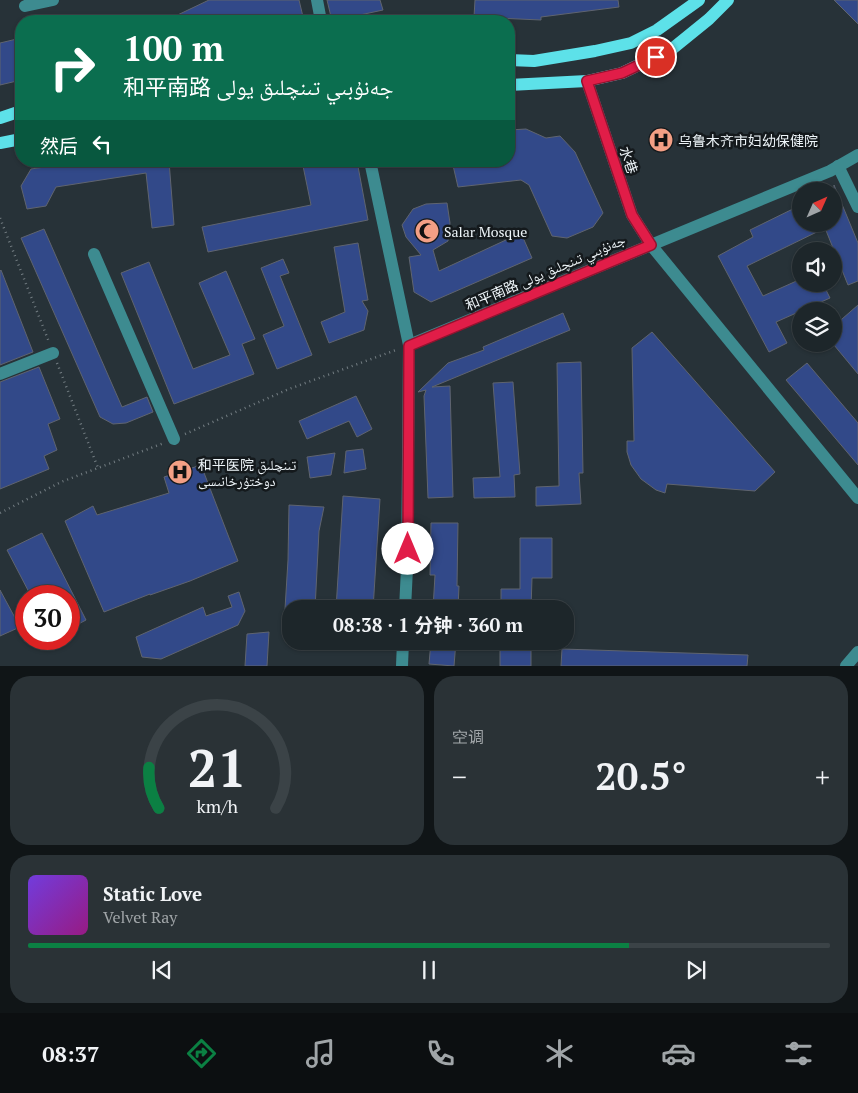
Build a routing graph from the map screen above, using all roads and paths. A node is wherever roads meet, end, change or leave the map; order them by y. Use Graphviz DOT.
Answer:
graph roads {
  1 [pos="53,0"];
  2 [pos="317,0"];
  3 [pos="700,0"];
  4 [pos="728,0"];
  5 [pos="25,6"];
  6 [pos="320,15"];
  7 [pos="515,60"];
  8 [pos="587,81"];
  9 [pos="515,85"];
  10 [pos="15,113"];
  11 [pos="0,118"];
  12 [pos="15,140"];
  13 [pos="0,143"];
  14 [pos="858,155"];
  15 [pos="838,166"];
  16 [pos="371,167"];
  17 [pos="858,207"];
  18 [pos="651,245"];
  19 [pos="94,254"];
  20 [pos="409,346"];
  21 [pos="53,353"];
  22 [pos="0,374"];
  23 [pos="174,439"];
  24 [pos="858,498"];
  25 [pos="0,513"];
  26 [pos="405,600"];
  27 [pos="403,650"];
  28 [pos="858,652"];
  29 [pos="402,666"];
  30 [pos="846,666"];
  1 -- 5 [label="street"];
  2 -- 6 [label="street"];
  3 -- 7 [label="main road"];
  4 -- 8 [label="main road"];
  8 -- 9 [label="main road"];
  8 -- 18 [label="street, 水巷"];
  10 -- 11 [label="main road"];
  12 -- 13 [label="main road"];
  14 -- 15 [label="street, 和平南路 جەنۇبىي تىنچلىق يولى"];
  15 -- 17 [label="street"];
  15 -- 18 [label="street, 和平南路 جەنۇبىي تىنچلىق يولى"];
  16 -- 20 [label="street"];
  18 -- 20 [label="street, 和平南路 جەنۇبىي تىنچلىق يولى"];
  18 -- 24 [label="street, 水巷"];
  19 -- 23 [label="street"];
  20 -- 23 [label="path"];
  20 -- 26 [label="street"];
  21 -- 22 [label="street"];
  23 -- 25 [label="path"];
  27 -- 29 [label="street"];
  28 -- 30 [label="street"];
}
